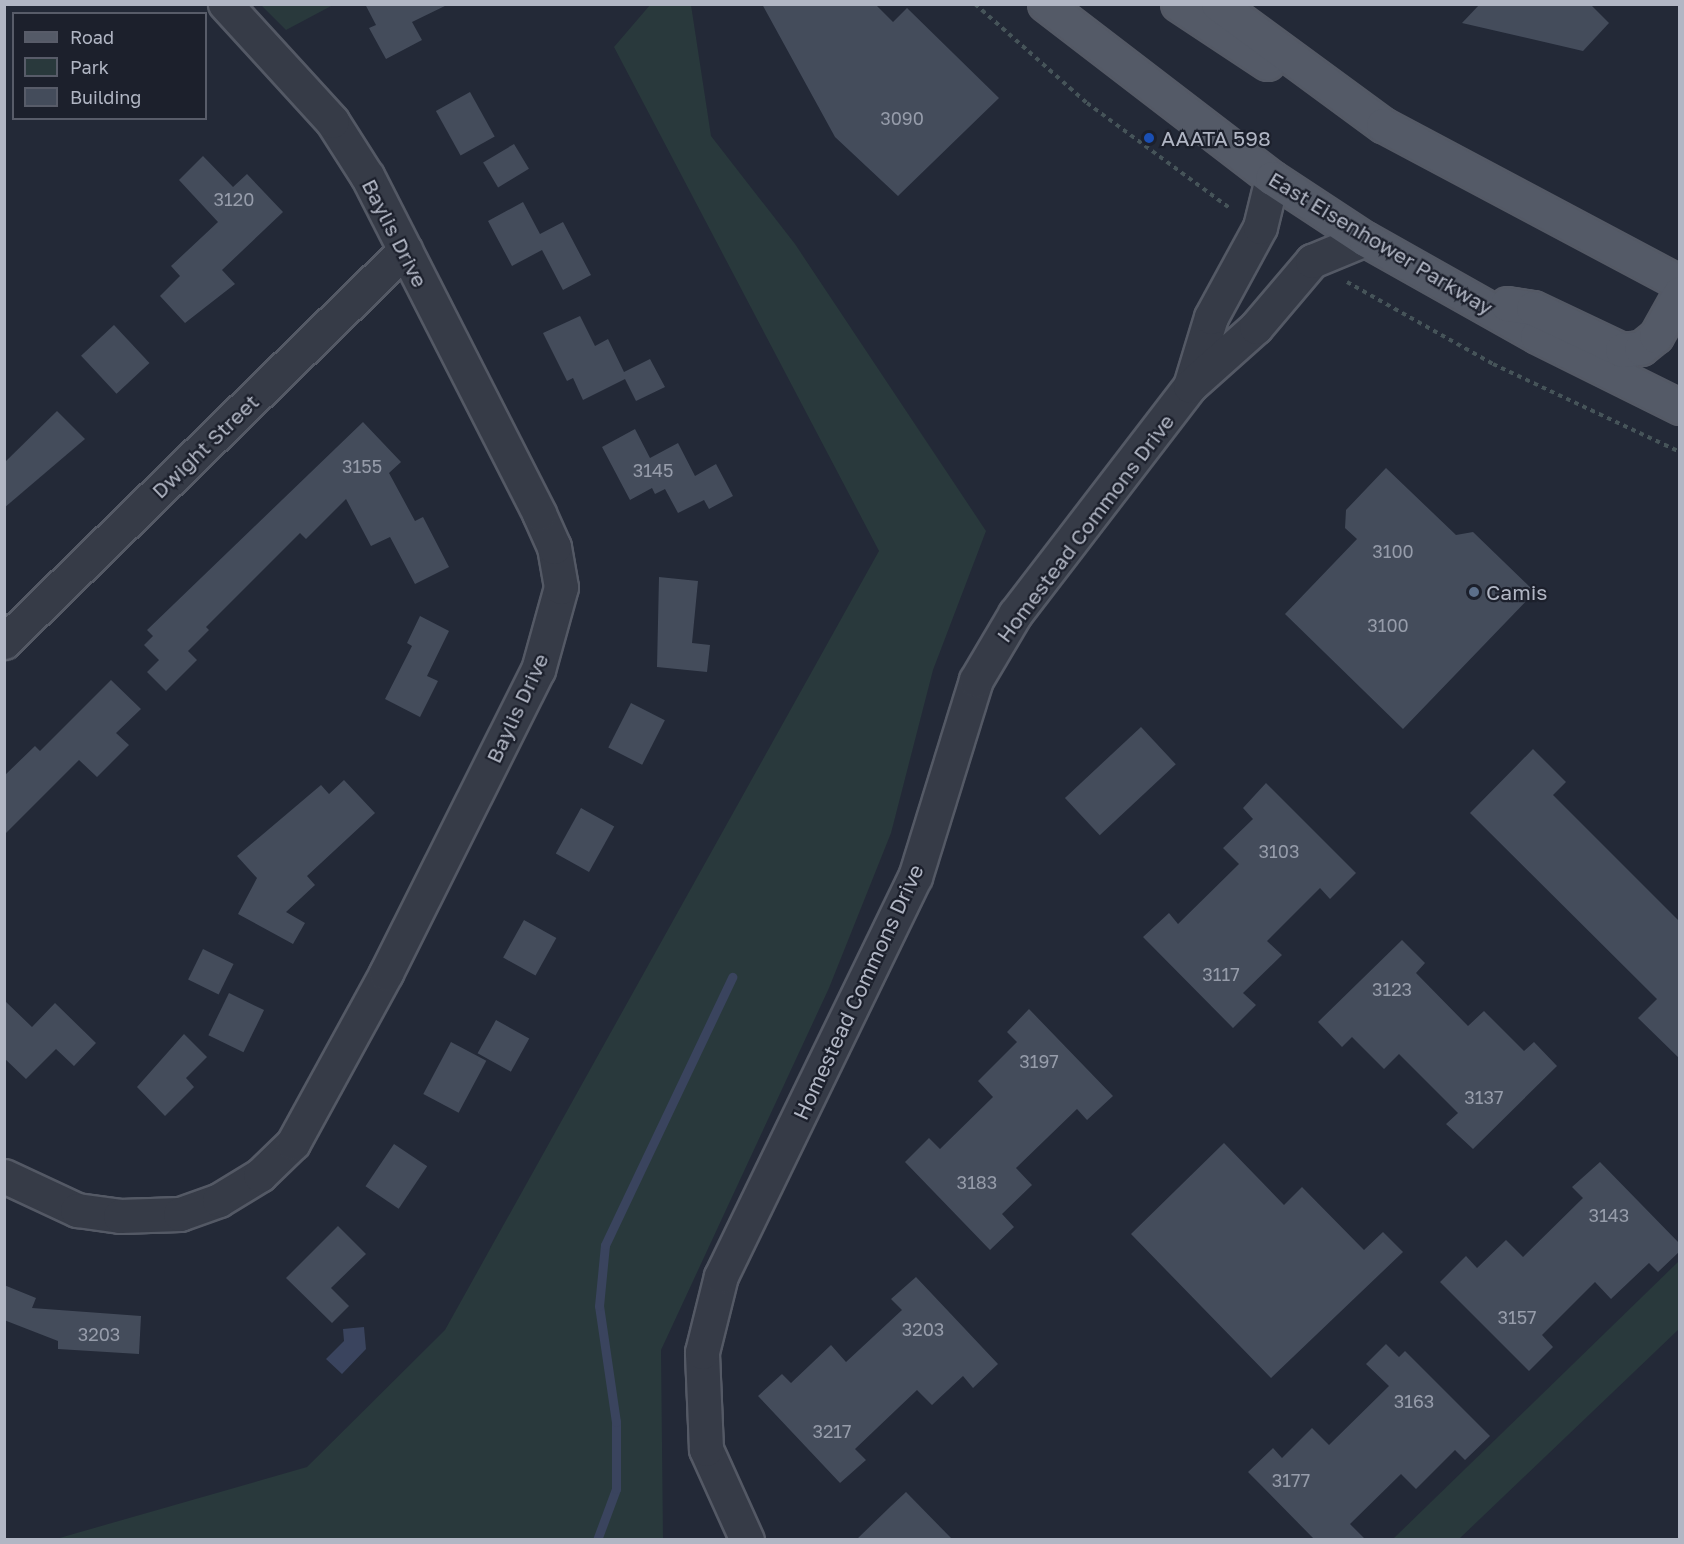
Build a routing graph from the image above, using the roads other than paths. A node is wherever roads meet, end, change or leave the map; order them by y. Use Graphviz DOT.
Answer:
graph roads {
  1 [pos="225,4"];
  2 [pos="1045,4"];
  3 [pos="1178,4"];
  4 [pos="1218,4"];
  5 [pos="1080,18"];
  6 [pos="1302,69"];
  7 [pos="1272,178"];
  8 [pos="1365,239"];
  9 [pos="405,250"];
  10 [pos="1680,283"];
  11 [pos="1680,293"];
  12 [pos="1478,304"];
  13 [pos="1190,386"];
  14 [pos="1680,407"];
  15 [pos="4,642"];
  16 [pos="4,1176"];
  17 [pos="747,1539"];
  1 -- 9 [label="street, Baylis Drive"];
  2 -- 5 [label="main road, East Eisenhower Parkway"];
  3 -- 6 [label="main road"];
  4 -- 6 [label="main road"];
  5 -- 7 [label="main road, East Eisenhower Parkway"];
  6 -- 10 [label="main road"];
  7 -- 8 [label="main road, East Eisenhower Parkway"];
  7 -- 13 [label="street, Homestead Commons Drive"];
  8 -- 12 [label="main road, East Eisenhower Parkway"];
  8 -- 13 [label="street, Homestead Commons Drive"];
  9 -- 15 [label="street, Dwight Street"];
  9 -- 16 [label="street, Baylis Drive"];
  11 -- 12 [label="main road"];
  12 -- 14 [label="main road, East Eisenhower Parkway"];
  13 -- 17 [label="street, Homestead Commons Drive"];
}
